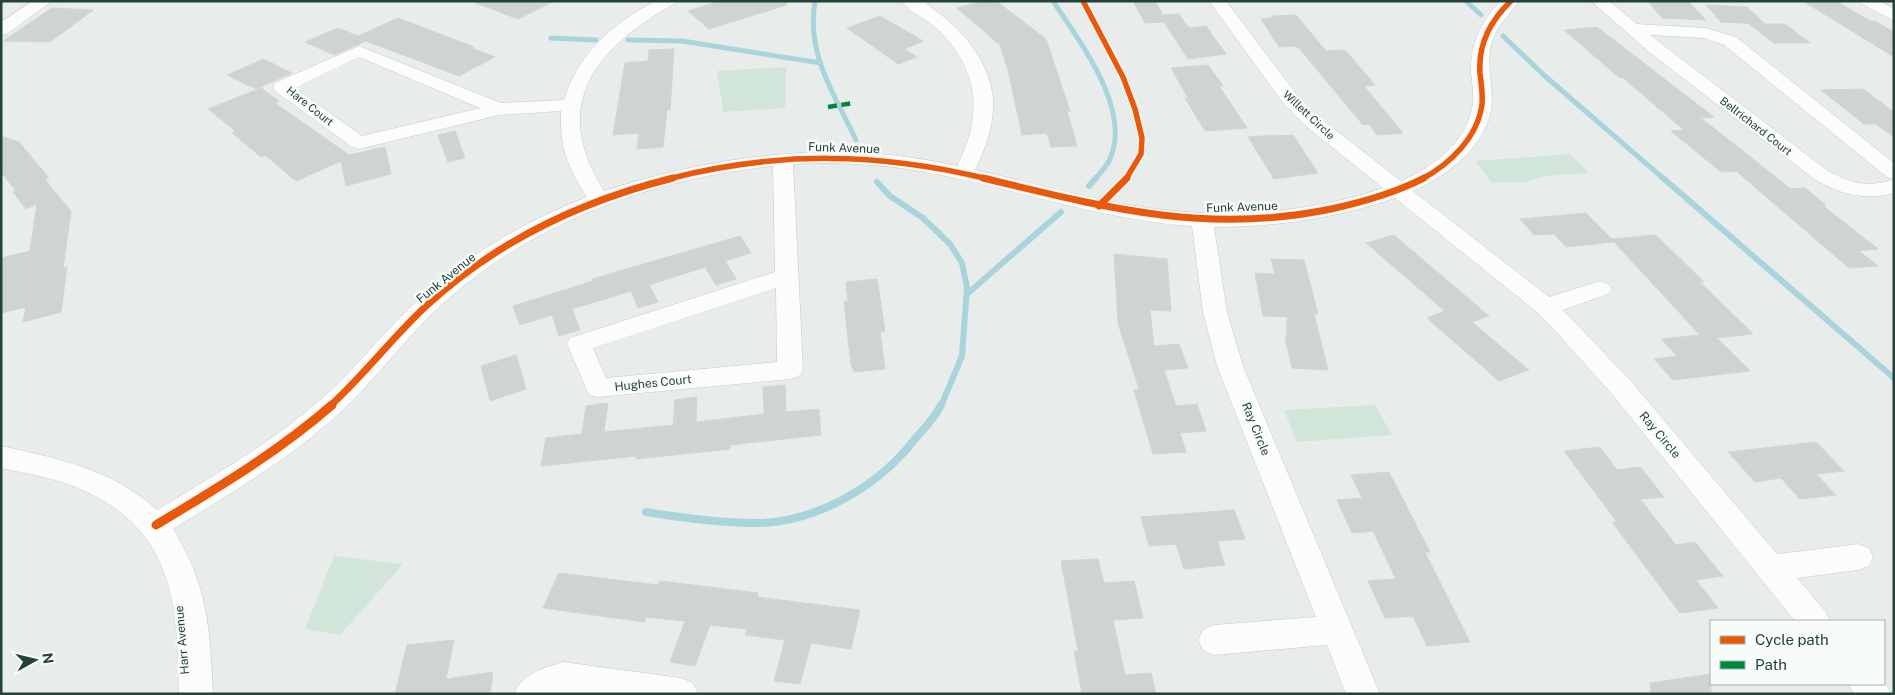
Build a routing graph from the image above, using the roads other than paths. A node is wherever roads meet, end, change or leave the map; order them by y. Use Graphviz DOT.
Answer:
graph roads {
  1 [pos="44,1"];
  2 [pos="668,1"];
  3 [pos="910,1"];
  4 [pos="1217,1"];
  5 [pos="1511,1"];
  6 [pos="1599,1"];
  7 [pos="1868,1"];
  8 [pos="1894,16"];
  9 [pos="1632,29"];
  10 [pos="1,30"];
  11 [pos="570,105"];
  12 [pos="499,109"];
  13 [pos="783,159"];
  14 [pos="1894,173"];
  15 [pos="962,174"];
  16 [pos="1894,186"];
  17 [pos="1398,190"];
  18 [pos="599,200"];
  19 [pos="1202,220"];
  20 [pos="786,276"];
  21 [pos="1600,289"];
  22 [pos="1546,307"];
  23 [pos="1,457"];
  24 [pos="156,525"];
  25 [pos="1858,557"];
  26 [pos="1770,568"];
  27 [pos="1813,620"];
  28 [pos="1337,630"];
  29 [pos="1214,640"];
  30 [pos="196,694"];
  31 [pos="531,694"];
  32 [pos="681,694"];
  33 [pos="1363,694"];
  1 -- 10 [label="street"];
  2 -- 11 [label="street"];
  3 -- 15 [label="street"];
  4 -- 17 [label="street, Willett Circle"];
  5 -- 17 [label="street, Funk Avenue"];
  6 -- 9 [label="street, Bellrichard Court"];
  7 -- 8 [label="street"];
  9 -- 14 [label="street"];
  9 -- 16 [label="street, Bellrichard Court"];
  11 -- 12 [label="street, Hare Court"];
  11 -- 18 [label="street"];
  12 -- 12 [label="street, Hare Court"];
  13 -- 15 [label="street, Funk Avenue"];
  13 -- 18 [label="street, Funk Avenue"];
  13 -- 20 [label="street, Hughes Court"];
  15 -- 19 [label="street, Funk Avenue"];
  17 -- 19 [label="street, Funk Avenue"];
  17 -- 22 [label="street, Ray Circle"];
  18 -- 24 [label="street, Funk Avenue"];
  19 -- 28 [label="street, Ray Circle"];
  20 -- 20 [label="street, Hughes Court"];
  21 -- 22 [label="street"];
  22 -- 26 [label="street, Ray Circle"];
  23 -- 24 [label="street, Harr Avenue"];
  24 -- 30 [label="street, Harr Avenue"];
  25 -- 26 [label="street"];
  26 -- 27 [label="street, Ray Circle"];
  28 -- 29 [label="street"];
  28 -- 33 [label="street, Ray Circle"];
  31 -- 32 [label="street"];
}
